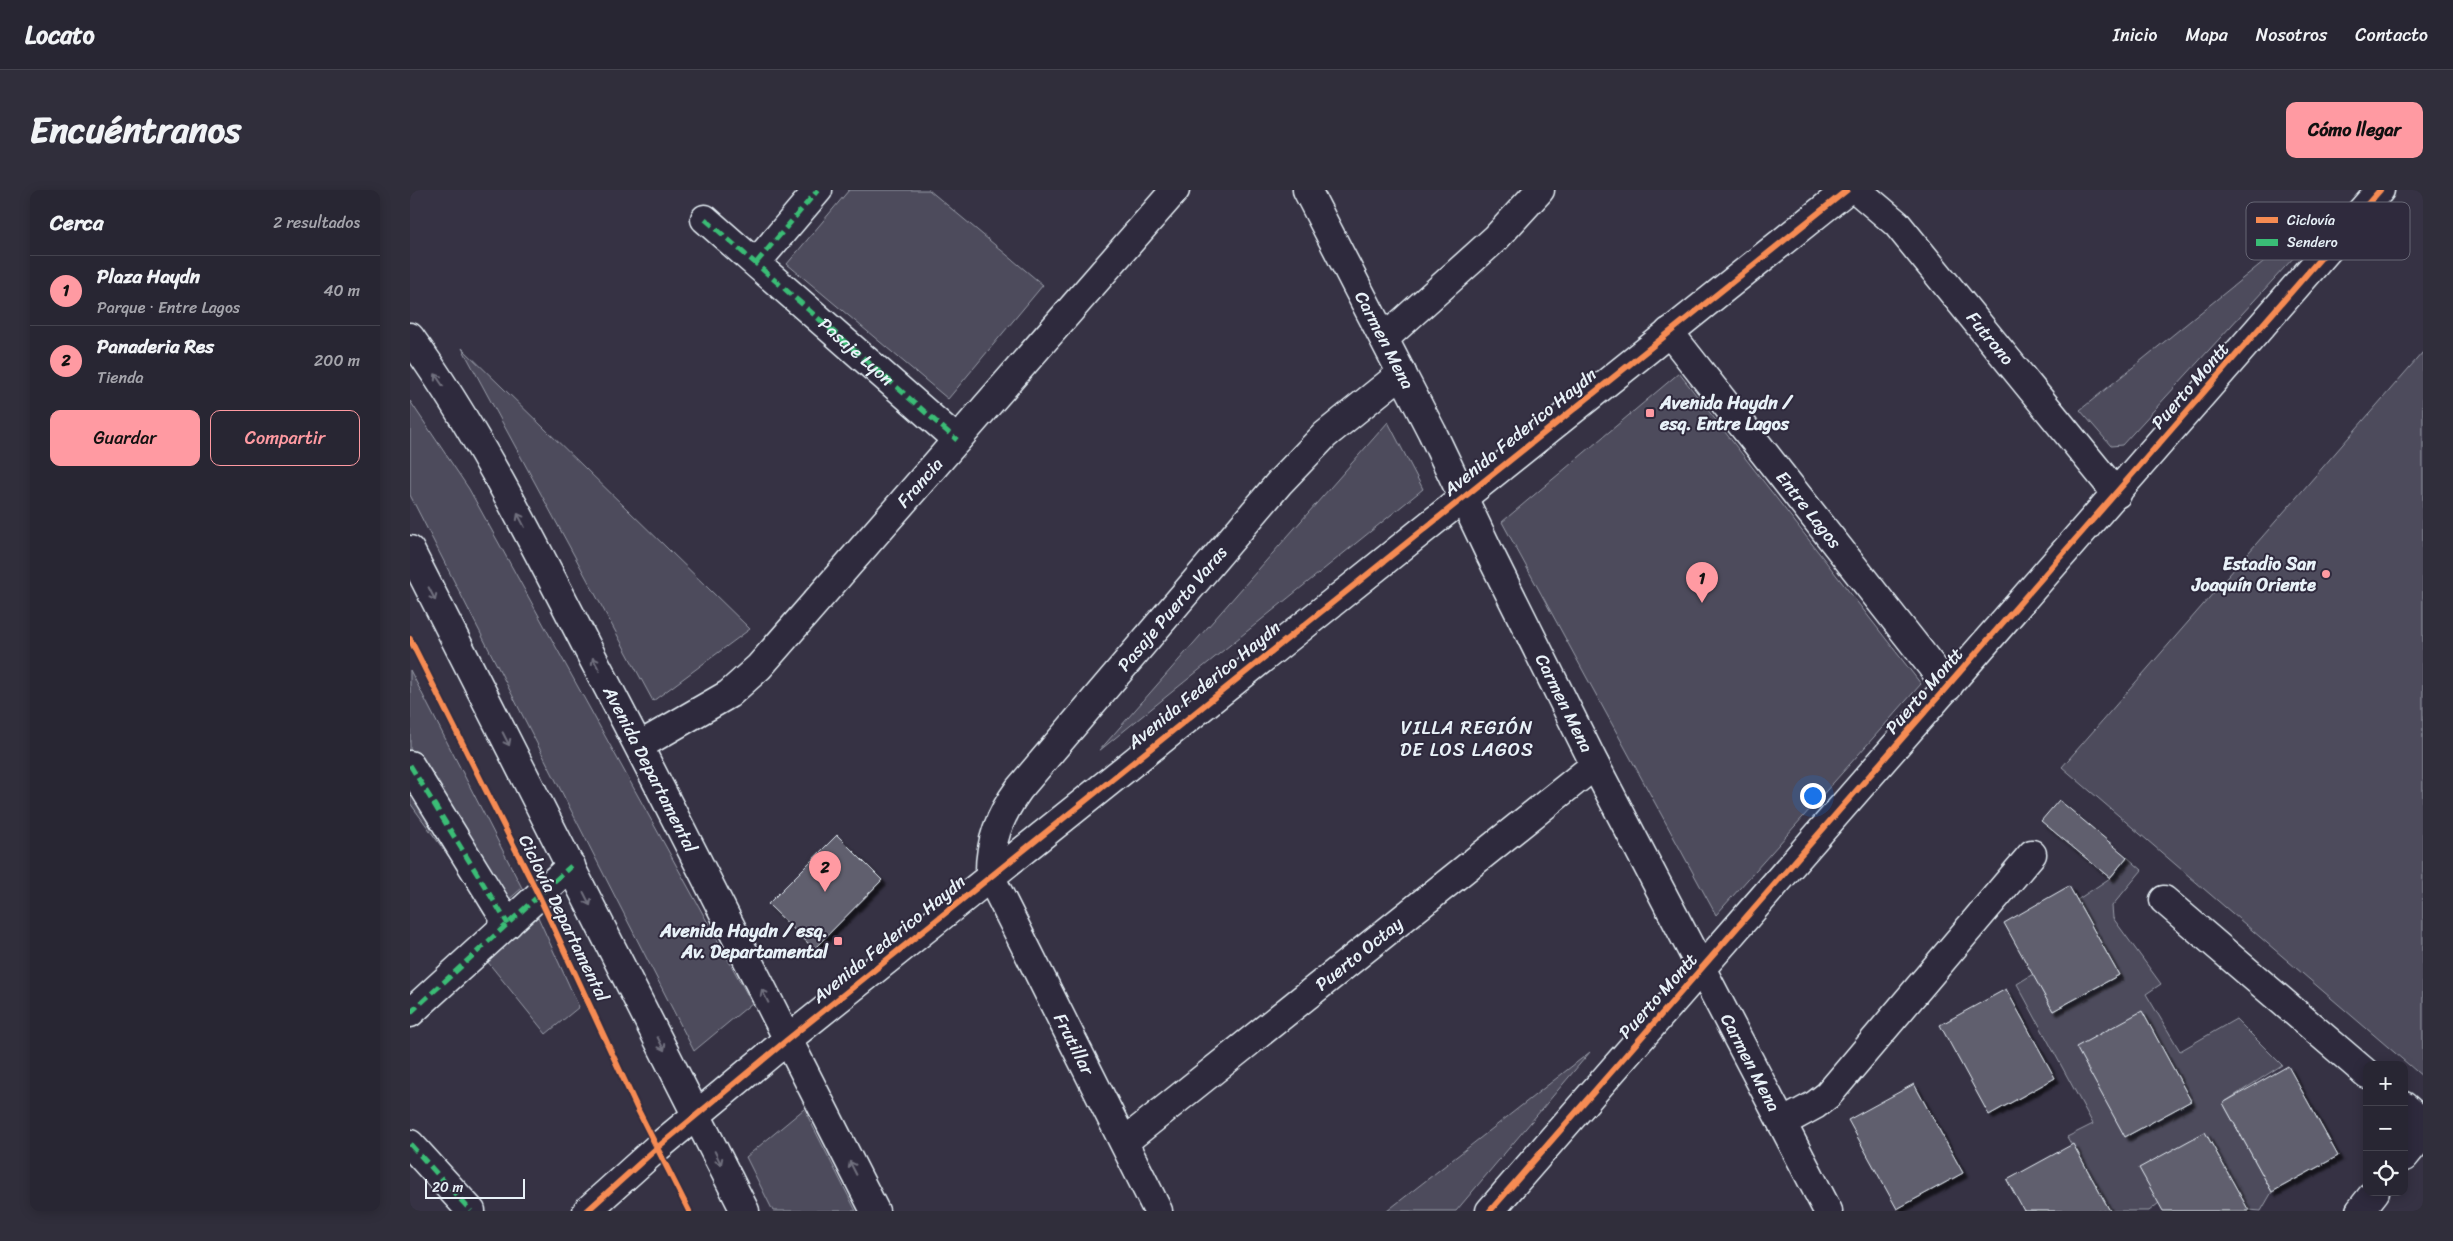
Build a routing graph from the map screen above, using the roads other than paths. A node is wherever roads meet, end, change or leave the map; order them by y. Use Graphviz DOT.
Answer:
graph roads {
  1 [pos="818,190"];
  2 [pos="1175,190"];
  3 [pos="1308,190"];
  4 [pos="1540,190"];
  5 [pos="1847,190"];
  6 [pos="1857,190"];
  7 [pos="2380,190"];
  8 [pos="2370,202"];
  9 [pos="705,219"];
  10 [pos="2319,260"];
  11 [pos="756,263"];
  12 [pos="1669,332"];
  13 [pos="410,337"];
  14 [pos="1384,338"];
  15 [pos="1402,374"];
  16 [pos="957,440"];
  17 [pos="2117,494"];
  18 [pos="1463,497"];
  19 [pos="410,550"];
  20 [pos="1948,687"];
  21 [pos="639,746"];
  22 [pos="410,765"];
  23 [pos="1595,766"];
  24 [pos="2032,854"];
  25 [pos="571,866"];
  26 [pos="990,876"];
  27 [pos="2164,900"];
  28 [pos="508,924"];
  29 [pos="1702,970"];
  30 [pos="410,1013"];
  31 [pos="787,1040"];
  32 [pos="2363,1071"];
  33 [pos="2408,1110"];
  34 [pos="697,1114"];
  35 [pos="1782,1123"];
  36 [pos="2423,1123"];
  37 [pos="2423,1134"];
  38 [pos="1124,1142"];
  39 [pos="410,1144"];
  40 [pos="2408,1152"];
  41 [pos="2372,1196"];
  42 [pos="471,1211"];
  43 [pos="586,1211"];
  44 [pos="745,1211"];
  45 [pos="875,1211"];
  46 [pos="1158,1211"];
  47 [pos="1490,1211"];
  48 [pos="1828,1211"];
  49 [pos="2360,1211"];
  1 -- 11 [label="street"];
  2 -- 16 [label="street, Francia"];
  3 -- 14 [label="street, Carmen Mena"];
  4 -- 14 [label="street"];
  5 -- 12 [label="street, Avenida Federico Haydn"];
  6 -- 17 [label="street, Futrono"];
  7 -- 8 [label="street, Puerto Montt"];
  9 -- 11 [label="street, Pasaje Lyon"];
  10 -- 17 [label="street, Puerto Montt"];
  11 -- 16 [label="street, Pasaje Lyon"];
  12 -- 18 [label="street, Avenida Federico Haydn"];
  12 -- 20 [label="street, Entre Lagos"];
  21 -- 13 [label="street, Avenida Departamental, one-way"];
  14 -- 15 [label="street, Carmen Mena"];
  15 -- 18 [label="street, Carmen Mena"];
  15 -- 26 [label="street, Pasaje Puerto Varas"];
  16 -- 21 [label="street, Francia"];
  17 -- 20 [label="street, Puerto Montt"];
  18 -- 23 [label="street, Carmen Mena"];
  18 -- 26 [label="street, Avenida Federico Haydn"];
  19 -- 25 [label="street, one-way"];
  20 -- 29 [label="street, Puerto Montt"];
  31 -- 21 [label="street, Avenida Departamental, one-way"];
  22 -- 28 [label="street"];
  23 -- 29 [label="street, Carmen Mena"];
  23 -- 38 [label="street, Puerto Octay"];
  24 -- 35 [label="street"];
  25 -- 28 [label="street"];
  25 -- 34 [label="street, one-way"];
  26 -- 31 [label="street, Avenida Federico Haydn"];
  26 -- 38 [label="street, Frutillar"];
  27 -- 32 [label="street"];
  28 -- 30 [label="street"];
  29 -- 35 [label="street, Carmen Mena"];
  29 -- 47 [label="street, Puerto Montt"];
  31 -- 34 [label="street, Avenida Federico Haydn"];
  45 -- 31 [label="street, Avenida Departamental, one-way"];
  33 -- 36 [label="street"];
  34 -- 43 [label="street, Avenida Federico Haydn"];
  34 -- 44 [label="street, one-way"];
  35 -- 48 [label="street, Carmen Mena"];
  37 -- 40 [label="street"];
  38 -- 46 [label="street, Frutillar"];
  39 -- 42 [label="street"];
  41 -- 49 [label="street"];
}
